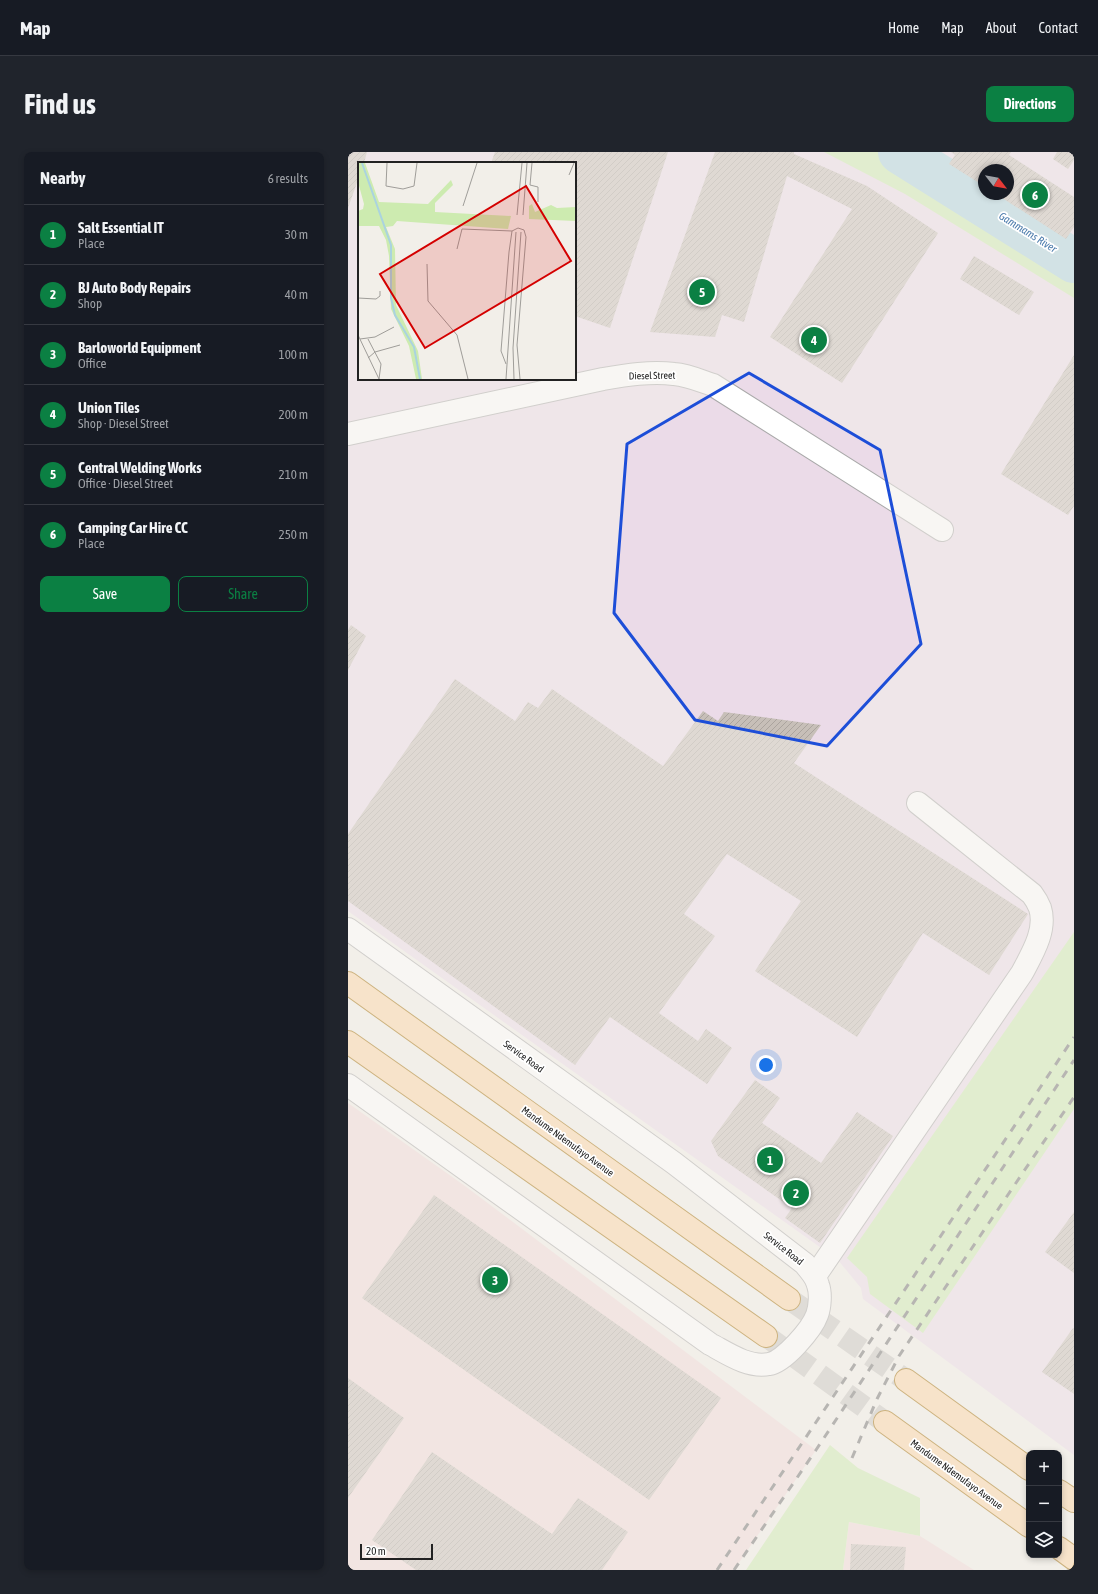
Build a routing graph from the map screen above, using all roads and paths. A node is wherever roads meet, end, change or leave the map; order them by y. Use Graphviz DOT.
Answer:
graph roads {
  1 [pos="348,434"];
  2 [pos="942,530"];
  3 [pos="918,803"];
  4 [pos="348,929"];
  5 [pos="348,983"];
  6 [pos="348,1042"];
  7 [pos="348,1085"];
  8 [pos="815,1276"];
  9 [pos="789,1299"];
  10 [pos="766,1336"];
  11 [pos="906,1380"];
  12 [pos="885,1422"];
  13 [pos="1026,1467"];
  14 [pos="1062,1493"];
  15 [pos="1074,1501"];
  16 [pos="1026,1524"];
  17 [pos="1062,1550"];
  18 [pos="1074,1559"];
  1 -- 2 [label="street, Diesel Street"];
  3 -- 8 [label="street"];
  4 -- 8 [label="street, Service Road"];
  5 -- 9 [label="main road, Mandume Ndemufayo Avenue"];
  6 -- 10 [label="main road"];
  7 -- 8 [label="street"];
  11 -- 13 [label="main road"];
  12 -- 16 [label="main road, Mandume Ndemufayo Avenue"];
  14 -- 15 [label="main road"];
  17 -- 18 [label="main road"];
}
